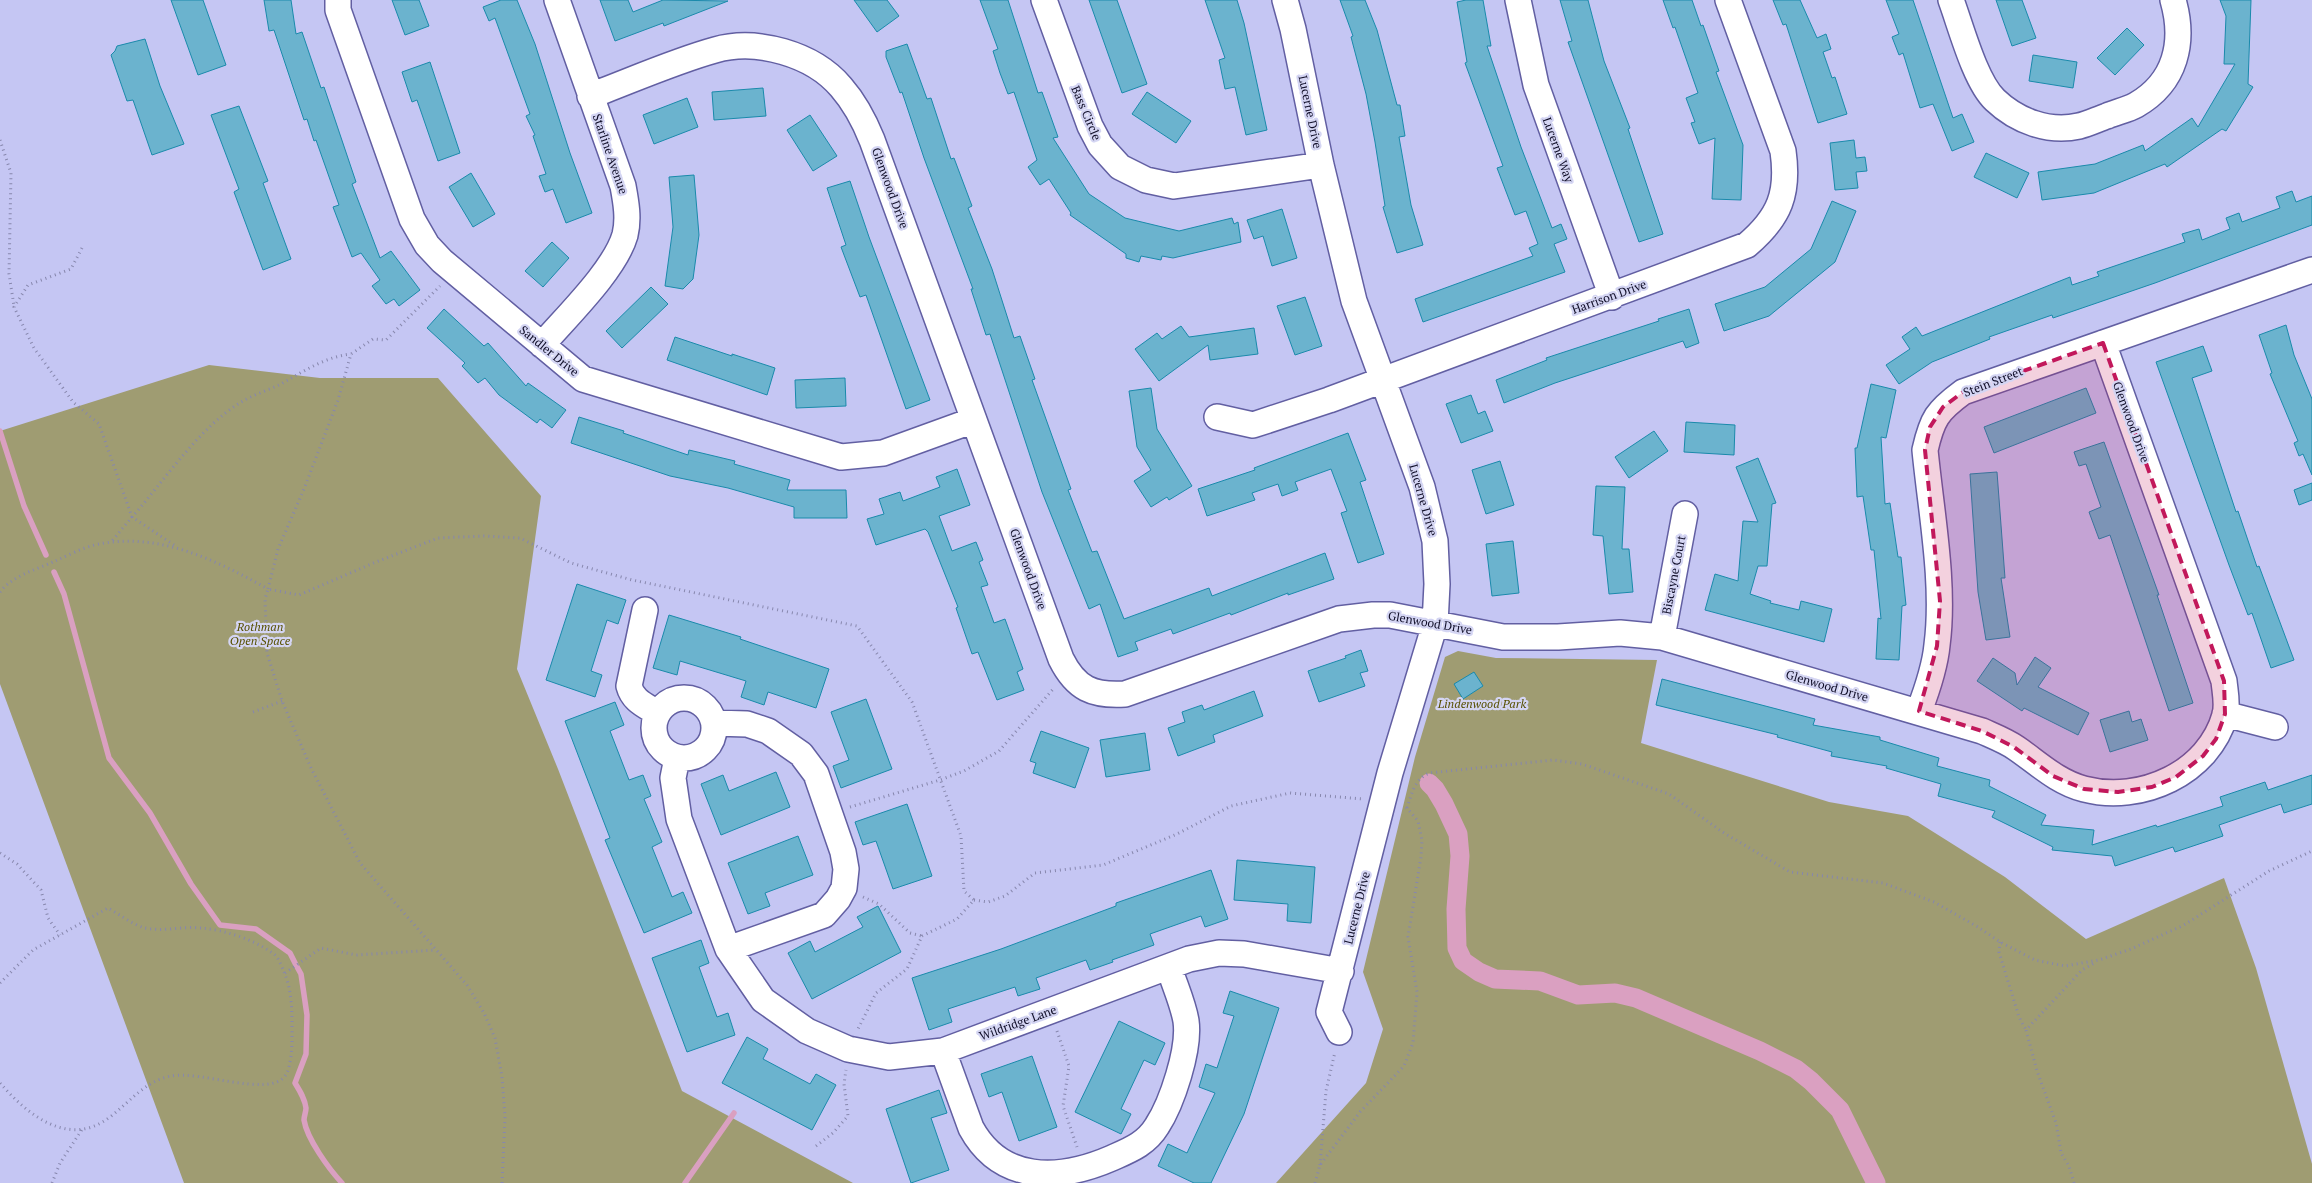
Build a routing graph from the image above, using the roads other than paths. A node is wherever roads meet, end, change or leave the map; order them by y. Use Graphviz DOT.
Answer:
graph roads {
  1 [pos="338,0"];
  2 [pos="557,0"];
  3 [pos="1044,0"];
  4 [pos="1284,0"];
  5 [pos="1518,0"];
  6 [pos="1728,0"];
  7 [pos="1951,0"];
  8 [pos="2173,0"];
  9 [pos="590,96"];
  10 [pos="1321,165"];
  11 [pos="2310,275"];
  12 [pos="1612,296"];
  13 [pos="2103,343"];
  14 [pos="542,346"];
  15 [pos="1381,380"];
  16 [pos="1216,417"];
  17 [pos="974,420"];
  18 [pos="1685,514"];
  19 [pos="645,610"];
  20 [pos="1435,624"];
  21 [pos="1662,637"];
  22 [pos="1919,711"];
  23 [pos="657,713"];
  24 [pos="2225,714"];
  25 [pos="714,723"];
  26 [pos="2275,727"];
  27 [pos="677,758"];
  28 [pos="728,949"];
  29 [pos="1169,967"];
  30 [pos="1341,971"];
  31 [pos="1340,1032"];
  32 [pos="943,1051"];
  1 -- 14 [label="street, Sandler Drive"];
  2 -- 9 [label="street, Starline Avenue"];
  3 -- 10 [label="street, Bass Circle"];
  4 -- 10 [label="street, Lucerne Drive"];
  5 -- 12 [label="street, Lucerne Way"];
  6 -- 12 [label="street, Harrison Drive"];
  7 -- 8 [label="street"];
  9 -- 14 [label="street, Starline Avenue"];
  9 -- 17 [label="street, Glenwood Drive"];
  10 -- 15 [label="street, Lucerne Drive"];
  11 -- 13 [label="street, Stein Street"];
  12 -- 15 [label="street, Harrison Drive"];
  13 -- 22 [label="street, Stein Street"];
  13 -- 24 [label="street, Glenwood Drive"];
  14 -- 17 [label="street, Sandler Drive"];
  15 -- 16 [label="street, Harrison Drive"];
  15 -- 20 [label="street, Lucerne Drive"];
  17 -- 20 [label="street, Glenwood Drive"];
  18 -- 21 [label="street, Biscayne Court"];
  19 -- 23 [label="street"];
  20 -- 21 [label="street, Glenwood Drive"];
  20 -- 30 [label="street, Lucerne Drive"];
  21 -- 22 [label="street, Glenwood Drive"];
  22 -- 24 [label="street, Glenwood Drive"];
  23 -- 25 [label="street"];
  23 -- 27 [label="street"];
  24 -- 26 [label="street"];
  25 -- 27 [label="street"];
  25 -- 28 [label="street"];
  27 -- 28 [label="street, Wildridge Lane"];
  28 -- 32 [label="street, Wildridge Lane"];
  29 -- 30 [label="street, Wildridge Lane"];
  29 -- 32 [label="street, Wildridge Lane"];
  29 -- 32 [label="street"];
  30 -- 31 [label="street, Lucerne Drive"];
}
